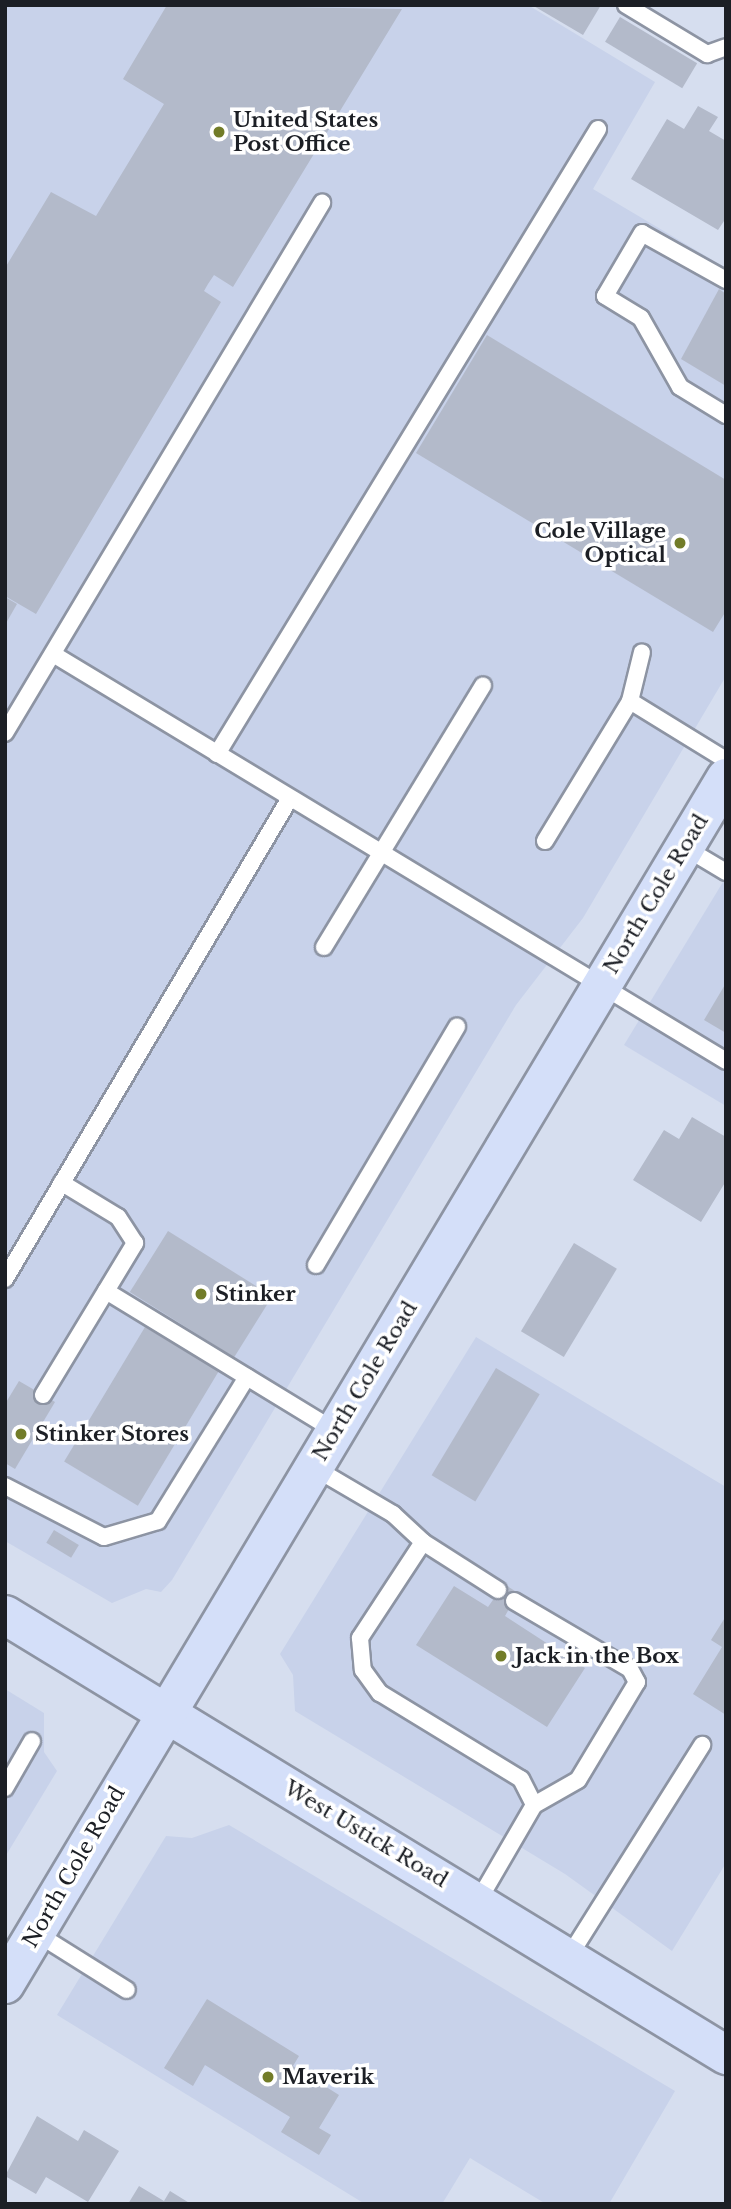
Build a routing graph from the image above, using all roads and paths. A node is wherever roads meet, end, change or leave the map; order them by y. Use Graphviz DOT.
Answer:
graph roads {
  1 [pos="626,5"];
  2 [pos="726,47"];
  3 [pos="598,129"];
  4 [pos="322,204"];
  5 [pos="726,280"];
  6 [pos="726,415"];
  7 [pos="642,652"];
  8 [pos="53,654"];
  9 [pos="483,685"];
  10 [pos="631,701"];
  11 [pos="5,733"];
  12 [pos="217,754"];
  13 [pos="726,760"];
  14 [pos="726,778"];
  15 [pos="290,798"];
  16 [pos="545,841"];
  17 [pos="684,846"];
  18 [pos="380,854"];
  19 [pos="726,872"];
  20 [pos="324,947"];
  21 [pos="600,987"];
  22 [pos="457,1027"];
  23 [pos="726,1061"];
  24 [pos="62,1183"];
  25 [pos="316,1265"];
  26 [pos="5,1279"];
  27 [pos="106,1291"];
  28 [pos="247,1377"];
  29 [pos="43,1395"];
  30 [pos="335,1431"];
  31 [pos="313,1466"];
  32 [pos="5,1486"];
  33 [pos="423,1542"];
  34 [pos="498,1590"];
  35 [pos="514,1601"];
  36 [pos="5,1615"];
  37 [pos="165,1714"];
  38 [pos="32,1741"];
  39 [pos="702,1745"];
  40 [pos="5,1788"];
  41 [pos="534,1805"];
  42 [pos="477,1903"];
  43 [pos="36,1933"];
  44 [pos="568,1958"];
  45 [pos="5,1984"];
  46 [pos="127,1990"];
  47 [pos="726,2055"];
  1 -- 2 [label="lane"];
  3 -- 12 [label="lane"];
  4 -- 8 [label="lane"];
  5 -- 6 [label="lane"];
  7 -- 10 [label="lane"];
  8 -- 11 [label="lane"];
  8 -- 12 [label="lane"];
  9 -- 18 [label="lane"];
  10 -- 13 [label="lane"];
  10 -- 16 [label="lane"];
  12 -- 15 [label="lane"];
  14 -- 17 [label="main road, North Cole Road"];
  15 -- 18 [label="lane"];
  15 -- 24 [label="lane"];
  17 -- 19 [label="lane"];
  17 -- 21 [label="main road, North Cole Road"];
  18 -- 20 [label="lane"];
  18 -- 21 [label="lane"];
  21 -- 23 [label="lane"];
  21 -- 30 [label="main road, North Cole Road"];
  22 -- 25 [label="lane"];
  24 -- 26 [label="lane"];
  24 -- 27 [label="lane"];
  27 -- 28 [label="lane"];
  27 -- 29 [label="lane"];
  28 -- 30 [label="lane"];
  28 -- 32 [label="lane"];
  30 -- 31 [label="main road, North Cole Road"];
  31 -- 33 [label="lane"];
  31 -- 37 [label="main road, North Cole Road"];
  33 -- 34 [label="lane"];
  33 -- 41 [label="lane"];
  35 -- 41 [label="lane"];
  36 -- 37 [label="main road, West Ustick Road"];
  37 -- 42 [label="main road, West Ustick Road"];
  37 -- 43 [label="main road, North Cole Road"];
  38 -- 40 [label="lane"];
  39 -- 44 [label="lane"];
  41 -- 42 [label="lane"];
  42 -- 44 [label="main road, West Ustick Road"];
  43 -- 45 [label="main road, North Cole Road"];
  43 -- 46 [label="lane"];
  44 -- 47 [label="main road, West Ustick Road"];
}
